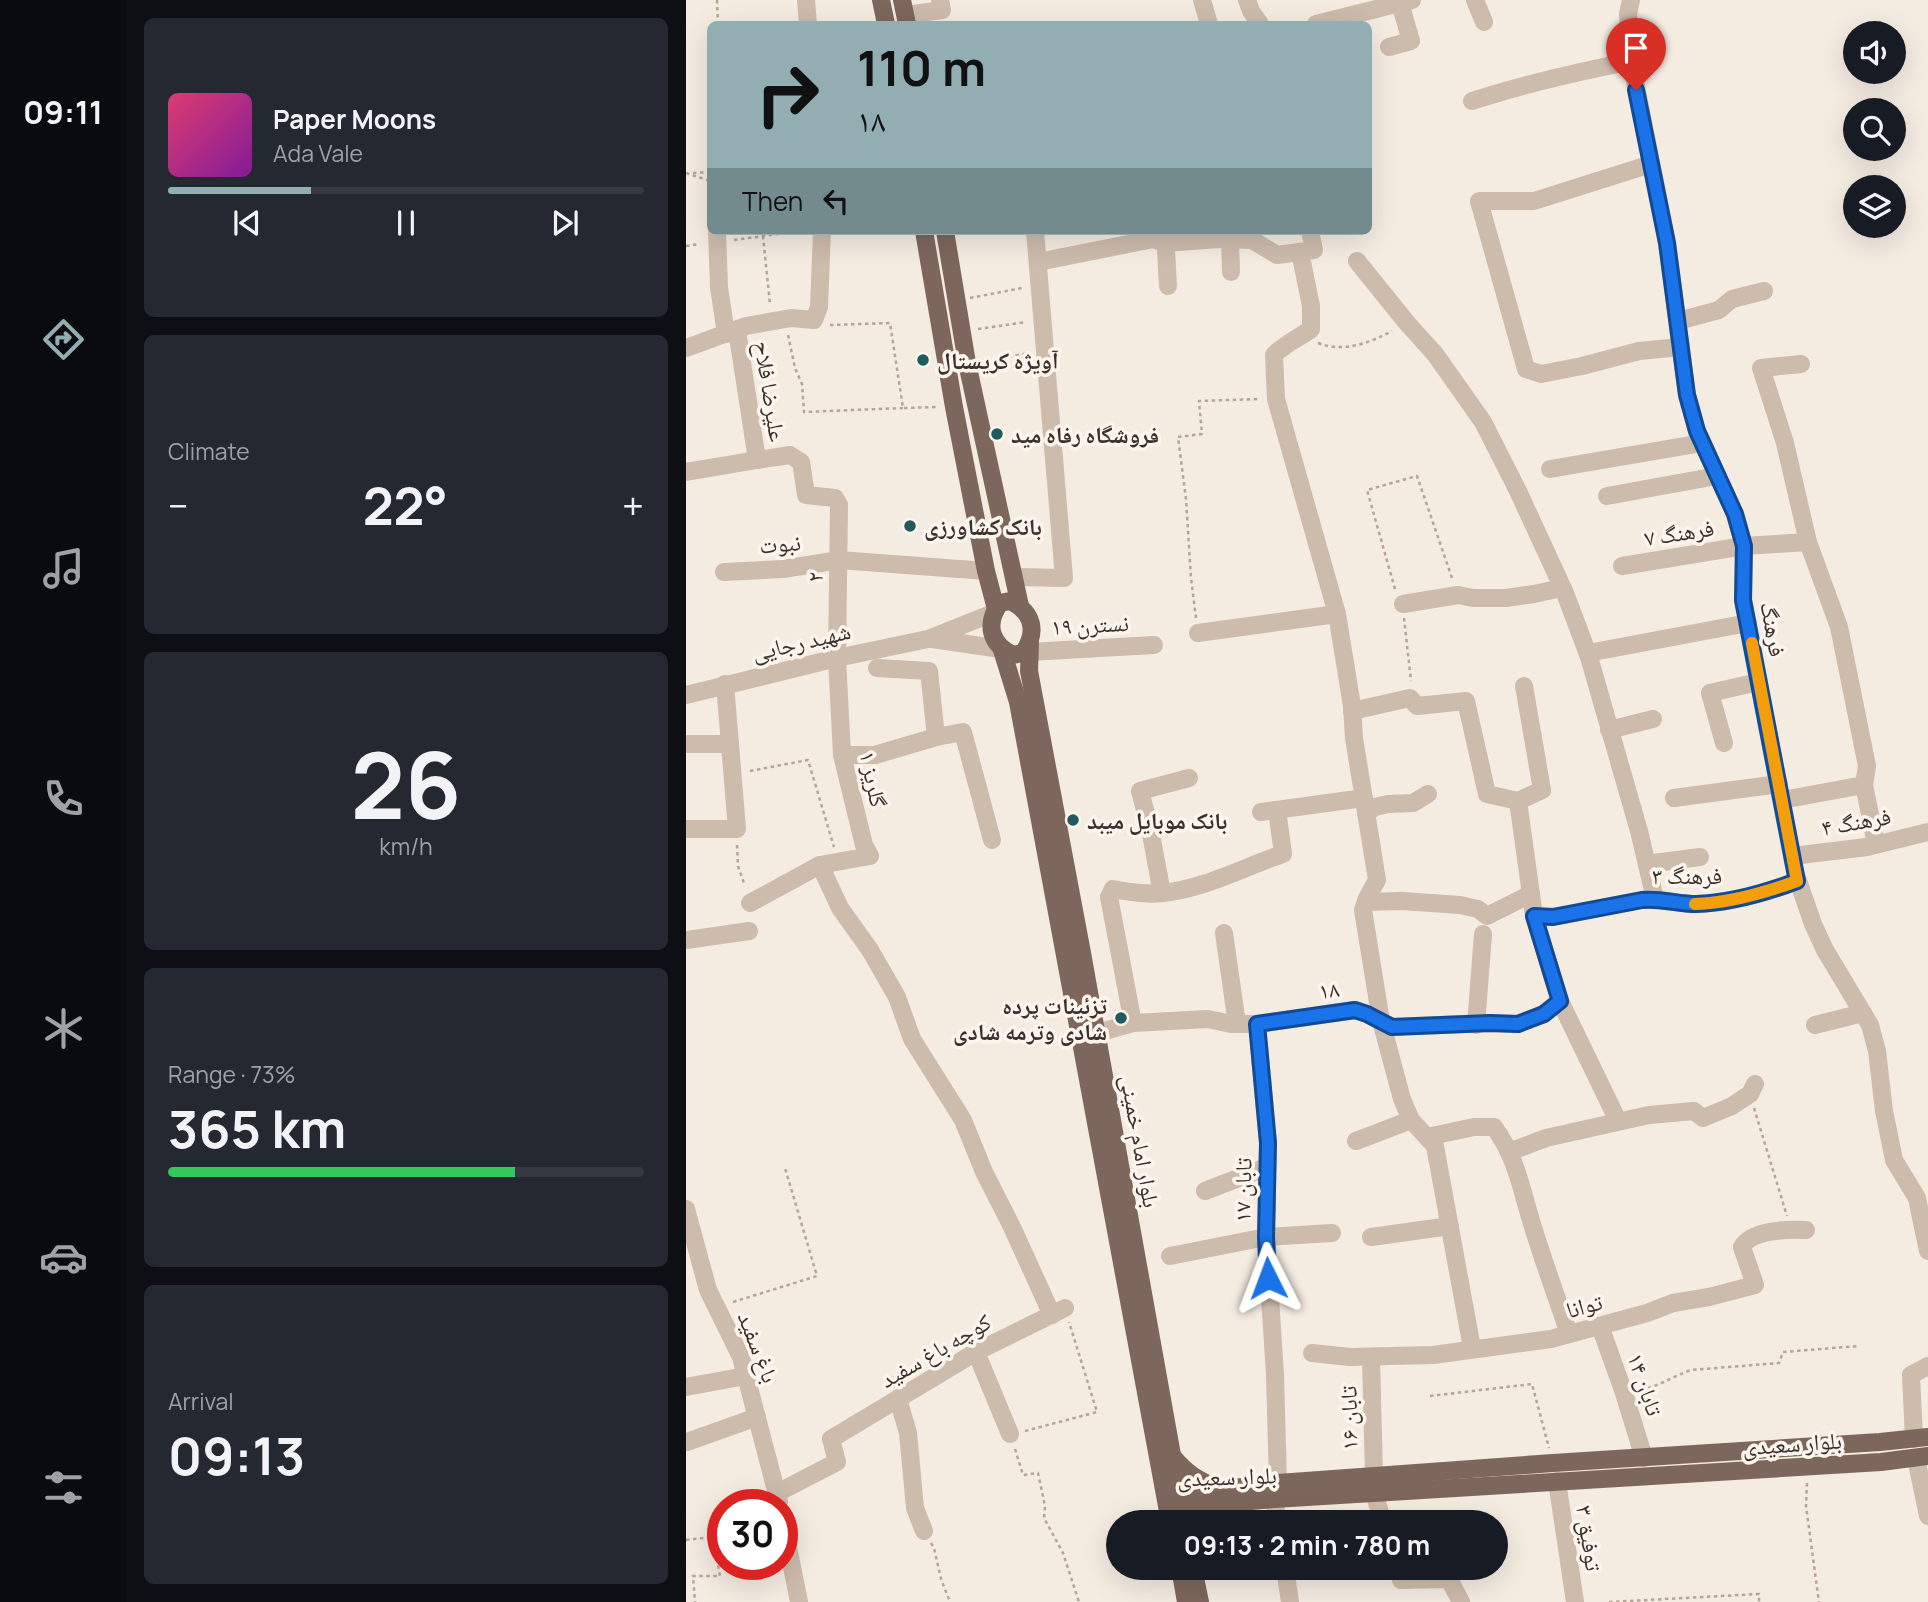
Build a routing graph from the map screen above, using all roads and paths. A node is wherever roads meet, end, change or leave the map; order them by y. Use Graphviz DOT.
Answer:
graph roads {
  1 [pos="717,0"];
  2 [pos="806,0"];
  3 [pos="881,0"];
  4 [pos="940,0"];
  5 [pos="1202,0"];
  6 [pos="1247,0"];
  7 [pos="1475,0"];
  8 [pos="1630,0"];
  9 [pos="1406,2"];
  10 [pos="905,13"];
  11 [pos="718,21"];
  12 [pos="808,21"];
  13 [pos="885,21"];
  14 [pos="1208,21"];
  15 [pos="1258,21"];
  16 [pos="1328,21"];
  17 [pos="1484,22"];
  18 [pos="1389,47"];
  19 [pos="1632,61"];
  20 [pos="1472,101"];
  21 [pos="1651,164"];
  22 [pos="707,172"];
  23 [pos="687,174"];
  24 [pos="707,180"];
  25 [pos="770,235"];
  26 [pos="822,235"];
  27 [pos="925,235"];
  28 [pos="946,235"];
  29 [pos="1035,235"];
  30 [pos="1311,235"];
  31 [pos="716,236"];
  32 [pos="763,236"];
  33 [pos="1165,237"];
  34 [pos="1230,239"];
  35 [pos="1300,252"];
  36 [pos="1357,261"];
  37 [pos="1038,262"];
  38 [pos="1231,272"];
  39 [pos="1040,284"];
  40 [pos="1168,286"];
  41 [pos="1764,290"];
  42 [pos="957,300"];
  43 [pos="1043,319"];
  44 [pos="778,320"];
  45 [pos="814,320"];
  46 [pos="1678,321"];
  47 [pos="1407,323"];
  48 [pos="732,332"];
  49 [pos="962,332"];
  50 [pos="1300,337"];
  51 [pos="1681,347"];
  52 [pos="686,348"];
  53 [pos="1046,350"];
  54 [pos="967,363"];
  55 [pos="1801,364"];
  56 [pos="1276,399"];
  57 [pos="954,407"];
  58 [pos="903,408"];
  59 [pos="1702,443"];
  60 [pos="757,460"];
  61 [pos="1550,469"];
  62 [pos="686,472"];
  63 [pos="1717,476"];
  64 [pos="1367,490"];
  65 [pos="1607,496"];
  66 [pos="835,498"];
  67 [pos="1808,542"];
  68 [pos="1744,546"];
  69 [pos="839,560"];
  70 [pos="1622,566"];
  71 [pos="986,571"];
  72 [pos="724,572"];
  73 [pos="1014,577"];
  74 [pos="1562,588"];
  75 [pos="1458,595"];
  76 [pos="1403,604"];
  77 [pos="1020,606"];
  78 [pos="994,611"];
  79 [pos="1337,614"];
  80 [pos="1748,623"];
  81 [pos="1198,634"];
  82 [pos="928,639"];
  83 [pos="1154,645"];
  84 [pos="1029,648"];
  85 [pos="1002,650"];
  86 [pos="1588,653"];
  87 [pos="837,658"];
  88 [pos="877,668"];
  89 [pos="1758,682"];
  90 [pos="725,684"];
  91 [pos="1524,686"];
  92 [pos="686,695"];
  93 [pos="1352,711"];
  94 [pos="1653,719"];
  95 [pos="1609,730"];
  96 [pos="936,737"];
  97 [pos="1724,743"];
  98 [pos="686,744"];
  99 [pos="730,744"];
  100 [pos="842,755"];
  101 [pos="733,775"];
  102 [pos="1189,778"];
  103 [pos="1864,785"];
  104 [pos="1781,792"];
  105 [pos="1428,794"];
  106 [pos="1674,798"];
  107 [pos="1518,802"];
  108 [pos="1365,805"];
  109 [pos="686,829"];
  110 [pos="737,829"];
  111 [pos="1928,832"];
  112 [pos="992,840"];
  113 [pos="1876,844"];
  114 [pos="1792,856"];
  115 [pos="1700,857"];
  116 [pos="838,862"];
  117 [pos="1647,864"];
  118 [pos="820,865"];
  119 [pos="1797,881"];
  120 [pos="1162,893"];
  121 [pos="1531,894"];
  122 [pos="1655,899"];
  123 [pos="1366,902"];
  124 [pos="750,903"];
  125 [pos="1534,916"];
  126 [pos="749,931"];
  127 [pos="1224,933"];
  128 [pos="1483,934"];
  129 [pos="686,940"];
  130 [pos="1560,1001"];
  131 [pos="1863,1013"];
  132 [pos="1381,1021"];
  133 [pos="1133,1023"];
  134 [pos="1237,1024"];
  135 [pos="1257,1024"];
  136 [pos="1476,1025"];
  137 [pos="1815,1025"];
  138 [pos="1097,1033"];
  139 [pos="1753,1089"];
  140 [pos="1411,1120"];
  141 [pos="1618,1121"];
  142 [pos="1427,1137"];
  143 [pos="1356,1141"];
  144 [pos="1510,1152"];
  145 [pos="1267,1167"];
  146 [pos="785,1168"];
  147 [pos="1205,1191"];
  148 [pos="1923,1196"];
  149 [pos="686,1209"];
  150 [pos="1450,1226"];
  151 [pos="1799,1229"];
  152 [pos="1332,1233"];
  153 [pos="1266,1237"];
  154 [pos="1371,1237"];
  155 [pos="1928,1251"];
  156 [pos="1170,1256"];
  157 [pos="717,1307"];
  158 [pos="1058,1312"];
  159 [pos="1600,1326"];
  160 [pos="1569,1334"];
  161 [pos="1858,1346"];
  162 [pos="1472,1348"];
  163 [pos="976,1352"];
  164 [pos="1312,1353"];
  165 [pos="1371,1358"];
  166 [pos="1928,1366"];
  167 [pos="746,1376"];
  168 [pos="686,1387"];
  169 [pos="1624,1393"];
  170 [pos="1430,1396"];
  171 [pos="898,1399"];
  172 [pos="757,1417"];
  173 [pos="1010,1434"];
  174 [pos="1921,1438"];
  175 [pos="687,1442"];
  176 [pos="1173,1456"];
  177 [pos="1922,1457"];
  178 [pos="1644,1458"];
  179 [pos="1598,1460"];
  180 [pos="1553,1463"];
  181 [pos="1808,1466"];
  182 [pos="1599,1479"];
  183 [pos="1557,1481"];
  184 [pos="1374,1485"];
  185 [pos="776,1489"];
  186 [pos="795,1489"];
  187 [pos="1276,1491"];
  188 [pos="1217,1497"];
  189 [pos="1178,1507"];
  190 [pos="1205,1510"];
  191 [pos="1277,1510"];
  192 [pos="1381,1510"];
  193 [pos="1928,1516"];
  194 [pos="924,1531"];
  195 [pos="686,1540"];
  196 [pos="795,1580"];
  197 [pos="1182,1580"];
  198 [pos="1195,1580"];
  199 [pos="1287,1580"];
  200 [pos="1450,1580"];
  201 [pos="695,1602"];
  202 [pos="799,1602"];
  203 [pos="950,1602"];
  204 [pos="1079,1602"];
  205 [pos="1186,1602"];
  206 [pos="1200,1602"];
  207 [pos="1290,1602"];
  208 [pos="1461,1602"];
  209 [pos="1575,1602"];
  210 [pos="1609,1602"];
  211 [pos="1759,1602"];
  212 [pos="1819,1602"];
  1 -- 11 [label="path"];
  2 -- 12 [label="street"];
  3 -- 13 [label="main road"];
  4 -- 10 [label="street"];
  5 -- 14 [label="street"];
  6 -- 15 [label="street"];
  7 -- 17 [label="street"];
  8 -- 19 [label="street, فرهنگ"];
  9 -- 16 [label="street"];
  9 -- 18 [label="street"];
  19 -- 20 [label="street"];
  19 -- 21 [label="street, فرهنگ"];
  21 -- 46 [label="street, فرهنگ"];
  21 -- 51 [label="street"];
  22 -- 23 [label="path"];
  23 -- 24 [label="path"];
  25 -- 32 [label="path"];
  26 -- 45 [label="street"];
  27 -- 57 [label="main road"];
  28 -- 42 [label="main road"];
  29 -- 37 [label="street"];
  30 -- 35 [label="street"];
  31 -- 32 [label="path"];
  31 -- 48 [label="street, علیرضا فلاح"];
  32 -- 44 [label="path"];
  33 -- 34 [label="street"];
  33 -- 37 [label="street"];
  33 -- 40 [label="street"];
  34 -- 35 [label="street"];
  34 -- 38 [label="street"];
  35 -- 50 [label="street"];
  36 -- 47 [label="street"];
  37 -- 39 [label="street"];
  39 -- 42 [label="path"];
  39 -- 43 [label="street"];
  41 -- 46 [label="street"];
  42 -- 49 [label="main road"];
  43 -- 49 [label="path"];
  43 -- 53 [label="street"];
  44 -- 45 [label="street"];
  44 -- 48 [label="street"];
  44 -- 58 [label="path"];
  45 -- 58 [label="path"];
  46 -- 51 [label="street, فرهنگ"];
  47 -- 50 [label="path"];
  47 -- 74 [label="street"];
  48 -- 52 [label="street"];
  48 -- 60 [label="street, علیرضا فلاح"];
  49 -- 54 [label="main road"];
  50 -- 56 [label="street"];
  51 -- 59 [label="street, فرهنگ"];
  53 -- 54 [label="path"];
  53 -- 73 [label="street"];
  54 -- 73 [label="main road"];
  55 -- 67 [label="street"];
  56 -- 79 [label="street"];
  56 -- 81 [label="path"];
  57 -- 58 [label="path"];
  57 -- 71 [label="main road"];
  59 -- 61 [label="street"];
  59 -- 63 [label="street, فرهنگ"];
  60 -- 62 [label="street, علیرضا فلاح"];
  60 -- 66 [label="street, علیرضا فلاح"];
  63 -- 65 [label="street"];
  63 -- 68 [label="street, فرهنگ"];
  64 -- 75 [label="path"];
  66 -- 69 [label="street, ۲"];
  67 -- 68 [label="street, فرهنگ ۷"];
  67 -- 103 [label="street"];
  68 -- 70 [label="street, فرهنگ ۷"];
  68 -- 80 [label="street, فرهنگ"];
  69 -- 71 [label="street, نبوت"];
  69 -- 72 [label="street, نبوت"];
  69 -- 87 [label="street, ۲"];
  71 -- 78 [label="main road"];
  73 -- 77 [label="main road"];
  74 -- 75 [label="street"];
  74 -- 86 [label="street"];
  75 -- 76 [label="street"];
  77 -- 78 [label="main road"];
  77 -- 84 [label="main road"];
  78 -- 82 [label="street"];
  78 -- 85 [label="main road"];
  79 -- 81 [label="street"];
  79 -- 93 [label="street"];
  80 -- 86 [label="street"];
  80 -- 89 [label="street, فرهنگ"];
  82 -- 85 [label="street"];
  82 -- 87 [label="street, شهید رجایی"];
  83 -- 84 [label="street, نسترن ۱۹"];
  84 -- 85 [label="main road"];
  84 -- 138 [label="main road, بلوار امام خمینی"];
  85 -- 189 [label="main road, بلوار امام خمینی"];
  86 -- 95 [label="street"];
  87 -- 90 [label="street, شهید رجایی"];
  87 -- 100 [label="street, گلریز ۱"];
  88 -- 96 [label="street"];
  89 -- 97 [label="street"];
  89 -- 104 [label="street, فرهنگ"];
  90 -- 92 [label="street, شهید رجایی"];
  90 -- 99 [label="street"];
  91 -- 107 [label="street"];
  93 -- 107 [label="street"];
  93 -- 108 [label="street"];
  94 -- 95 [label="street"];
  95 -- 117 [label="street"];
  96 -- 100 [label="street"];
  96 -- 112 [label="street"];
  98 -- 99 [label="street"];
  99 -- 101 [label="street"];
  100 -- 116 [label="street, گلریز ۱"];
  101 -- 110 [label="street"];
  101 -- 116 [label="path"];
  102 -- 120 [label="street"];
  103 -- 104 [label="street"];
  103 -- 113 [label="street"];
  104 -- 106 [label="street"];
  104 -- 114 [label="street, فرهنگ"];
  105 -- 108 [label="street"];
  107 -- 121 [label="street"];
  108 -- 120 [label="street"];
  108 -- 123 [label="street"];
  109 -- 110 [label="street"];
  110 -- 124 [label="path"];
  111 -- 113 [label="street, فرهنگ ۴"];
  113 -- 114 [label="street, فرهنگ ۴"];
  114 -- 119 [label="street, فرهنگ"];
  115 -- 117 [label="street"];
  116 -- 118 [label="street, گلریز ۱"];
  117 -- 122 [label="street"];
  118 -- 124 [label="street, گلریز ۱"];
  118 -- 158 [label="street"];
  119 -- 122 [label="street, فرهنگ ۳"];
  119 -- 131 [label="street, فرهنگ"];
  120 -- 133 [label="street"];
  121 -- 123 [label="street"];
  121 -- 125 [label="street"];
  122 -- 125 [label="street, فرهنگ ۳"];
  123 -- 132 [label="street"];
  125 -- 130 [label="street"];
  126 -- 129 [label="street"];
  127 -- 134 [label="street"];
  128 -- 136 [label="street"];
  130 -- 136 [label="street, ۱۸"];
  130 -- 141 [label="street"];
  131 -- 137 [label="street"];
  131 -- 148 [label="street, فرهنگ"];
  132 -- 135 [label="street, ۱۸"];
  132 -- 136 [label="street, ۱۸"];
  132 -- 140 [label="street"];
  133 -- 134 [label="street, ۱۸"];
  133 -- 138 [label="street, ۱۸"];
  134 -- 135 [label="street, ۱۸"];
  135 -- 145 [label="street, تابان ۱۷"];
  138 -- 176 [label="main road, بلوار امام خمینی"];
  139 -- 141 [label="street"];
  139 -- 151 [label="path"];
  140 -- 142 [label="street"];
  140 -- 143 [label="street"];
  141 -- 144 [label="street"];
  142 -- 144 [label="street"];
  142 -- 150 [label="street"];
  144 -- 160 [label="street"];
  145 -- 147 [label="street"];
  145 -- 153 [label="street, تابان ۱۷"];
  146 -- 157 [label="path"];
  148 -- 155 [label="street, فرهنگ"];
  149 -- 157 [label="street, باغ سفید"];
  150 -- 154 [label="street"];
  150 -- 162 [label="street"];
  151 -- 159 [label="street, توانا"];
  152 -- 153 [label="street"];
  153 -- 156 [label="street"];
  153 -- 187 [label="street, تابان ۱۷"];
  157 -- 167 [label="street, باغ سفید"];
  158 -- 163 [label="street, کوچه باغ سفید"];
  158 -- 173 [label="path"];
  159 -- 160 [label="street, توانا"];
  159 -- 169 [label="street, تابان ۱۴"];
  160 -- 162 [label="street, توانا"];
  161 -- 169 [label="path"];
  162 -- 165 [label="street, توانا"];
  163 -- 171 [label="street, کوچه باغ سفید"];
  163 -- 173 [label="street"];
  164 -- 165 [label="street, توانا"];
  165 -- 184 [label="street, تابان ۱۶"];
  166 -- 174 [label="street"];
  167 -- 168 [label="street"];
  167 -- 172 [label="street, باغ سفید"];
  169 -- 178 [label="street, تابان ۱۴"];
  170 -- 180 [label="path"];
  171 -- 186 [label="street, کوچه باغ سفید"];
  171 -- 194 [label="street"];
  172 -- 175 [label="street"];
  172 -- 185 [label="street, باغ سفید"];
  173 -- 204 [label="path"];
  174 -- 178 [label="main road, بلوار سعیدی"];
  176 -- 188 [label="main road"];
  176 -- 189 [label="main road, بلوار امام خمینی"];
  177 -- 181 [label="main road, بلوار سعیدی"];
  177 -- 193 [label="street"];
  178 -- 179 [label="main road, بلوار سعیدی"];
  179 -- 180 [label="main road, بلوار سعیدی"];
  179 -- 182 [label="main road"];
  180 -- 184 [label="main road, بلوار سعیدی"];
  181 -- 182 [label="main road, بلوار سعیدی"];
  181 -- 212 [label="path"];
  182 -- 183 [label="main road, بلوار سعیدی"];
  183 -- 184 [label="main road, بلوار سعیدی"];
  183 -- 209 [label="street, توفیق ۳"];
  184 -- 187 [label="main road, بلوار سعیدی"];
  184 -- 192 [label="street, تابان ۱۶"];
  187 -- 188 [label="main road, بلوار سعیدی"];
  187 -- 191 [label="street, تابان ۱۷"];
  188 -- 189 [label="main road, بلوار سعیدی"];
  188 -- 190 [label="main road"];
  194 -- 203 [label="path"];
  195 -- 201 [label="path"];
  196 -- 202 [label="street"];
  197 -- 205 [label="main road"];
  198 -- 206 [label="main road"];
  199 -- 207 [label="street"];
  200 -- 208 [label="street"];
  210 -- 211 [label="path"];
}
